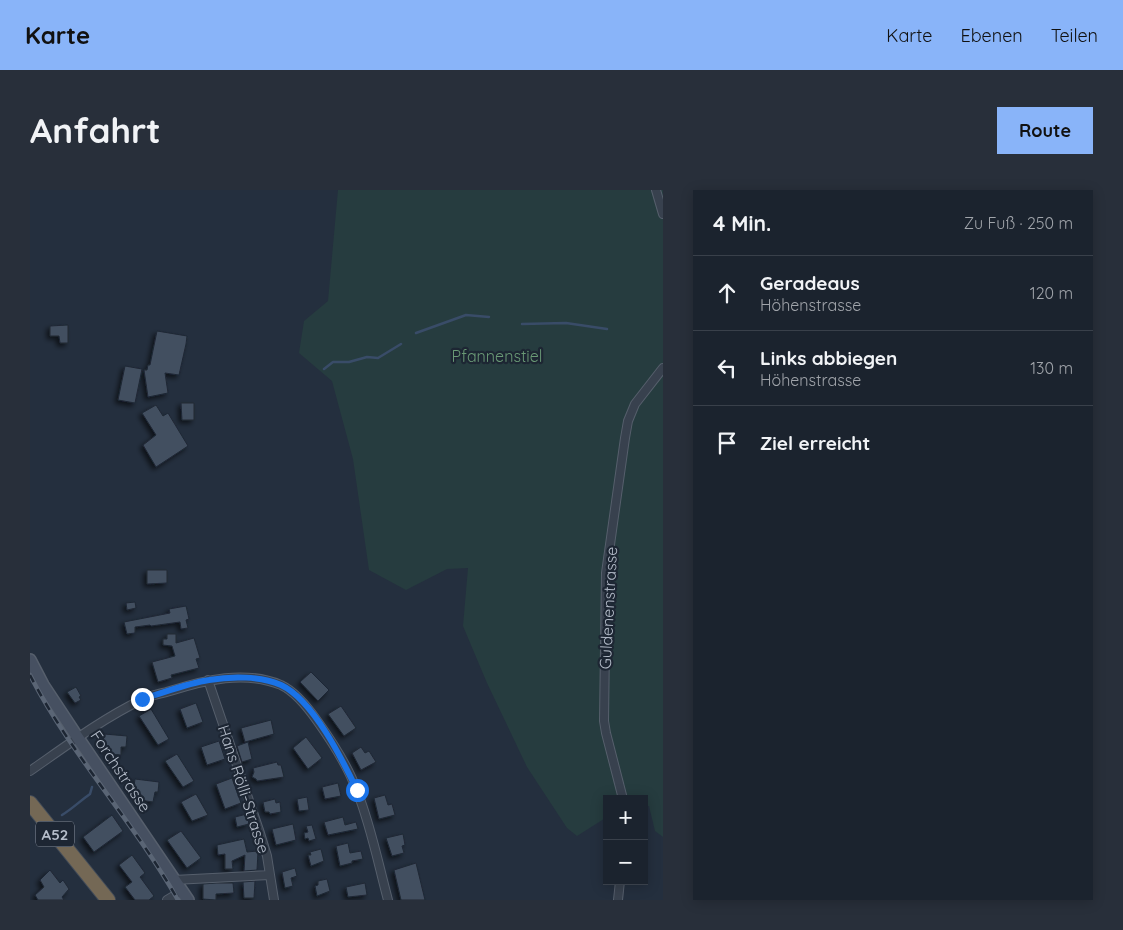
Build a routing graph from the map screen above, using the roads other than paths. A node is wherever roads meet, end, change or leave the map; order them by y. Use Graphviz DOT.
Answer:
graph roads {
  1 [pos="656,190"];
  2 [pos="663,214"];
  3 [pos="663,368"];
  4 [pos="30,660"];
  5 [pos="208,680"];
  6 [pos="78,738"];
  7 [pos="30,770"];
  8 [pos="623,795"];
  9 [pos="30,802"];
  10 [pos="30,814"];
  11 [pos="270,875"];
  12 [pos="174,880"];
  13 [pos="620,885"];
  14 [pos="185,896"];
  15 [pos="99,900"];
  16 [pos="108,900"];
  17 [pos="168,900"];
  18 [pos="274,900"];
  19 [pos="388,900"];
  20 [pos="618,900"];
  1 -- 2 [label="street"];
  3 -- 8 [label="street, Guldenenstrasse"];
  4 -- 6 [label="main road, Forchstrasse"];
  5 -- 6 [label="street"];
  5 -- 11 [label="street, Hans Rölli-Strasse"];
  5 -- 19 [label="street"];
  6 -- 7 [label="street"];
  6 -- 12 [label="main road, Forchstrasse"];
  9 -- 16 [label="highway, A52"];
  10 -- 15 [label="highway, A52"];
  11 -- 12 [label="street"];
  11 -- 18 [label="street, Hans Rölli-Strasse"];
  12 -- 14 [label="main road, Forchstrasse"];
  13 -- 20 [label="street"];
  14 -- 17 [label="street"];
}
